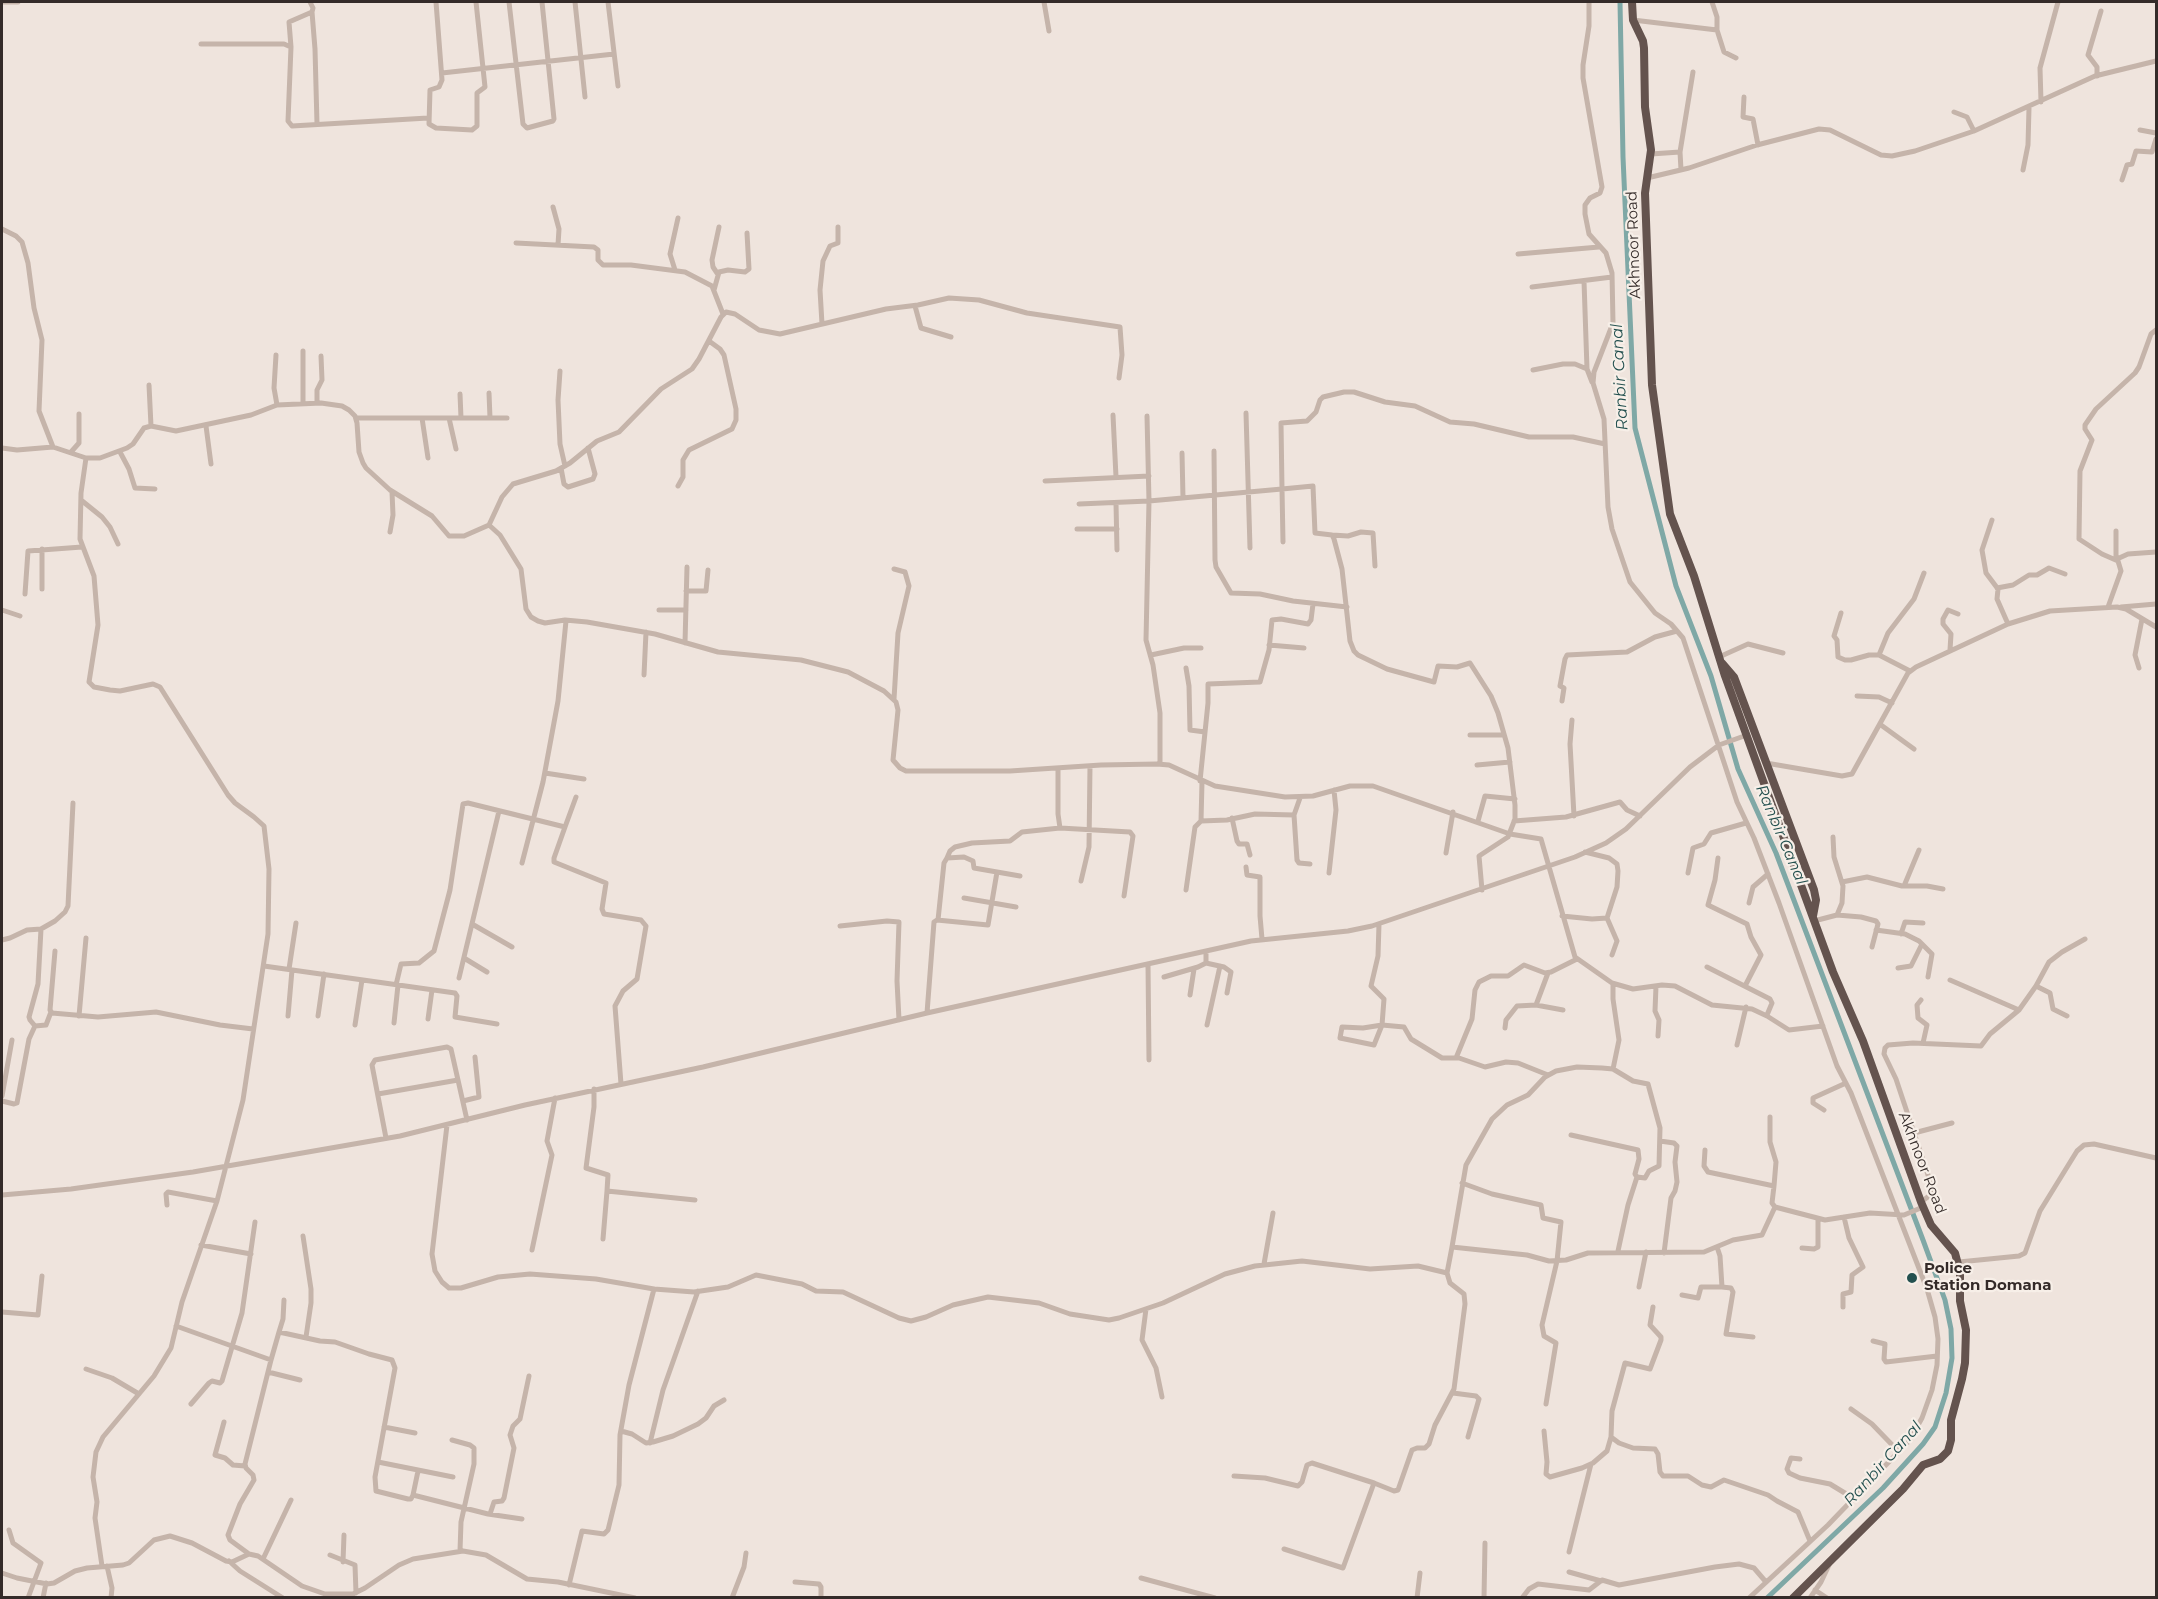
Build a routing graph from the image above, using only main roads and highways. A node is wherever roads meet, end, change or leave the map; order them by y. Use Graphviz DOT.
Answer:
graph roads {
  1 [pos="1632,2"];
  2 [pos="1720,659"];
  3 [pos="1813,919"];
  4 [pos="1815,1576"];
  5 [pos="1793,1598"];
  6 [pos="1803,1598"];
  1 -- 2 [label="highway, Akhnoor Road"];
  2 -- 3 [label="highway, Akhnoor Road"];
  2 -- 3 [label="highway, Akhnoor Road"];
  3 -- 4 [label="highway, Akhnoor Road"];
  4 -- 5 [label="highway"];
  4 -- 6 [label="highway"];
}
